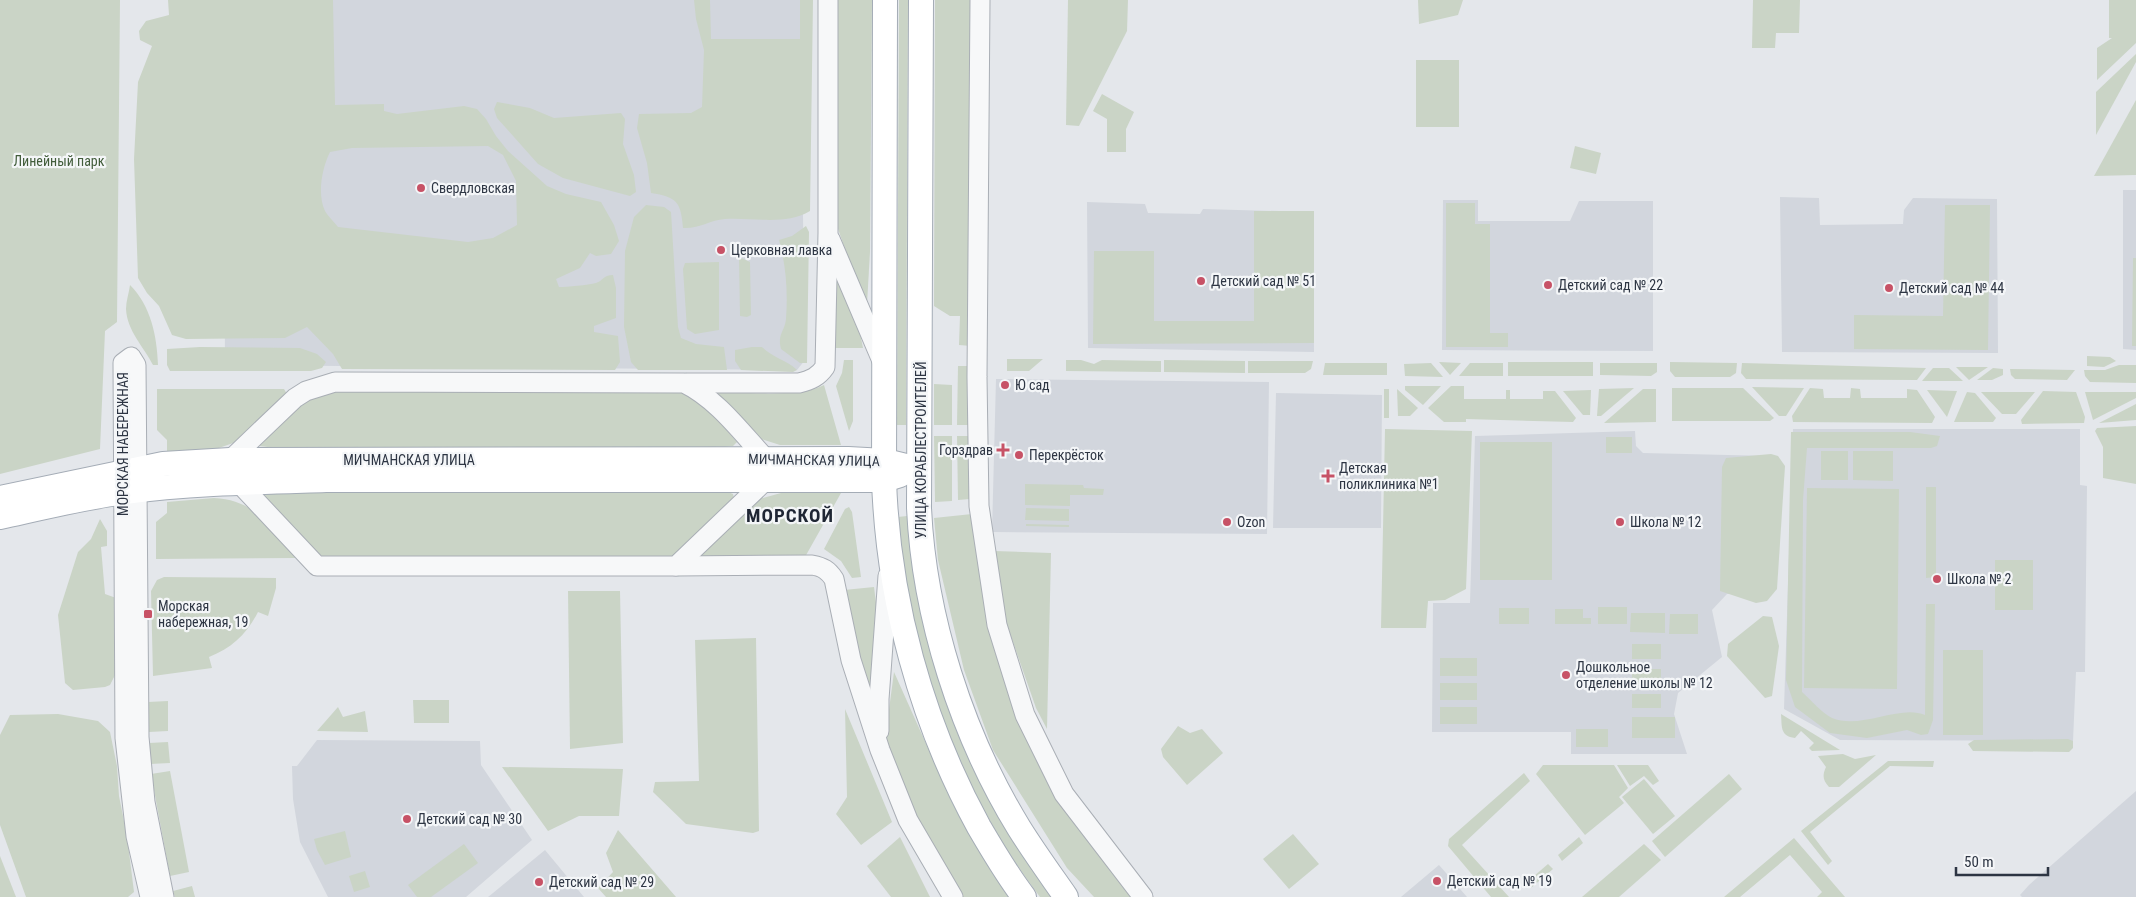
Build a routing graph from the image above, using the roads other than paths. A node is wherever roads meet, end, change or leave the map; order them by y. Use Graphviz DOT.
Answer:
graph roads {
  1 [pos="828,0"];
  2 [pos="885,0"];
  3 [pos="921,0"];
  4 [pos="980,0"];
  5 [pos="828,233"];
  6 [pos="886,371"];
  7 [pos="684,383"];
  8 [pos="230,460"];
  9 [pos="766,469"];
  10 [pos="918,469"];
  11 [pos="885,470"];
  12 [pos="130,481"];
  13 [pos="239,483"];
  14 [pos="0,498"];
  15 [pos="0,517"];
  16 [pos="889,552"];
  17 [pos="676,566"];
  18 [pos="880,750"];
  19 [pos="150,897"];
  20 [pos="164,897"];
  21 [pos="953,897"];
  22 [pos="1024,897"];
  23 [pos="1066,897"];
  24 [pos="1142,897"];
  1 -- 5 [label="street"];
  2 -- 6 [label="main road"];
  3 -- 10 [label="main road, УЛИЦА КОРАБЛЕСТРОИТЕЛЕЙ"];
  4 -- 24 [label="street"];
  5 -- 6 [label="street"];
  5 -- 7 [label="street"];
  6 -- 11 [label="main road"];
  7 -- 8 [label="street"];
  7 -- 9 [label="street"];
  8 -- 9 [label="main road, МИЧМАНСКАЯ УЛИЦА"];
  8 -- 12 [label="main road, МИЧМАНСКАЯ УЛИЦА"];
  9 -- 11 [label="main road, МИЧМАНСКАЯ УЛИЦА"];
  9 -- 13 [label="main road, МИЧМАНСКАЯ УЛИЦА"];
  9 -- 17 [label="street"];
  10 -- 11 [label="main road, МИЧМАНСКАЯ УЛИЦА"];
  10 -- 23 [label="main road, УЛИЦА КОРАБЛЕСТРОИТЕЛЕЙ"];
  11 -- 16 [label="main road"];
  12 -- 13 [label="main road, МИЧМАНСКАЯ УЛИЦА"];
  12 -- 14 [label="main road, МИЧМАНСКАЯ УЛИЦА"];
  12 -- 15 [label="main road, МИЧМАНСКАЯ УЛИЦА"];
  12 -- 19 [label="street, МОРСКАЯ НАБЕРЕЖНАЯ"];
  12 -- 20 [label="street, МОРСКАЯ НАБЕРЕЖНАЯ"];
  13 -- 17 [label="street"];
  16 -- 18 [label="street"];
  16 -- 22 [label="main road"];
  17 -- 18 [label="street"];
  18 -- 21 [label="street"];
}
